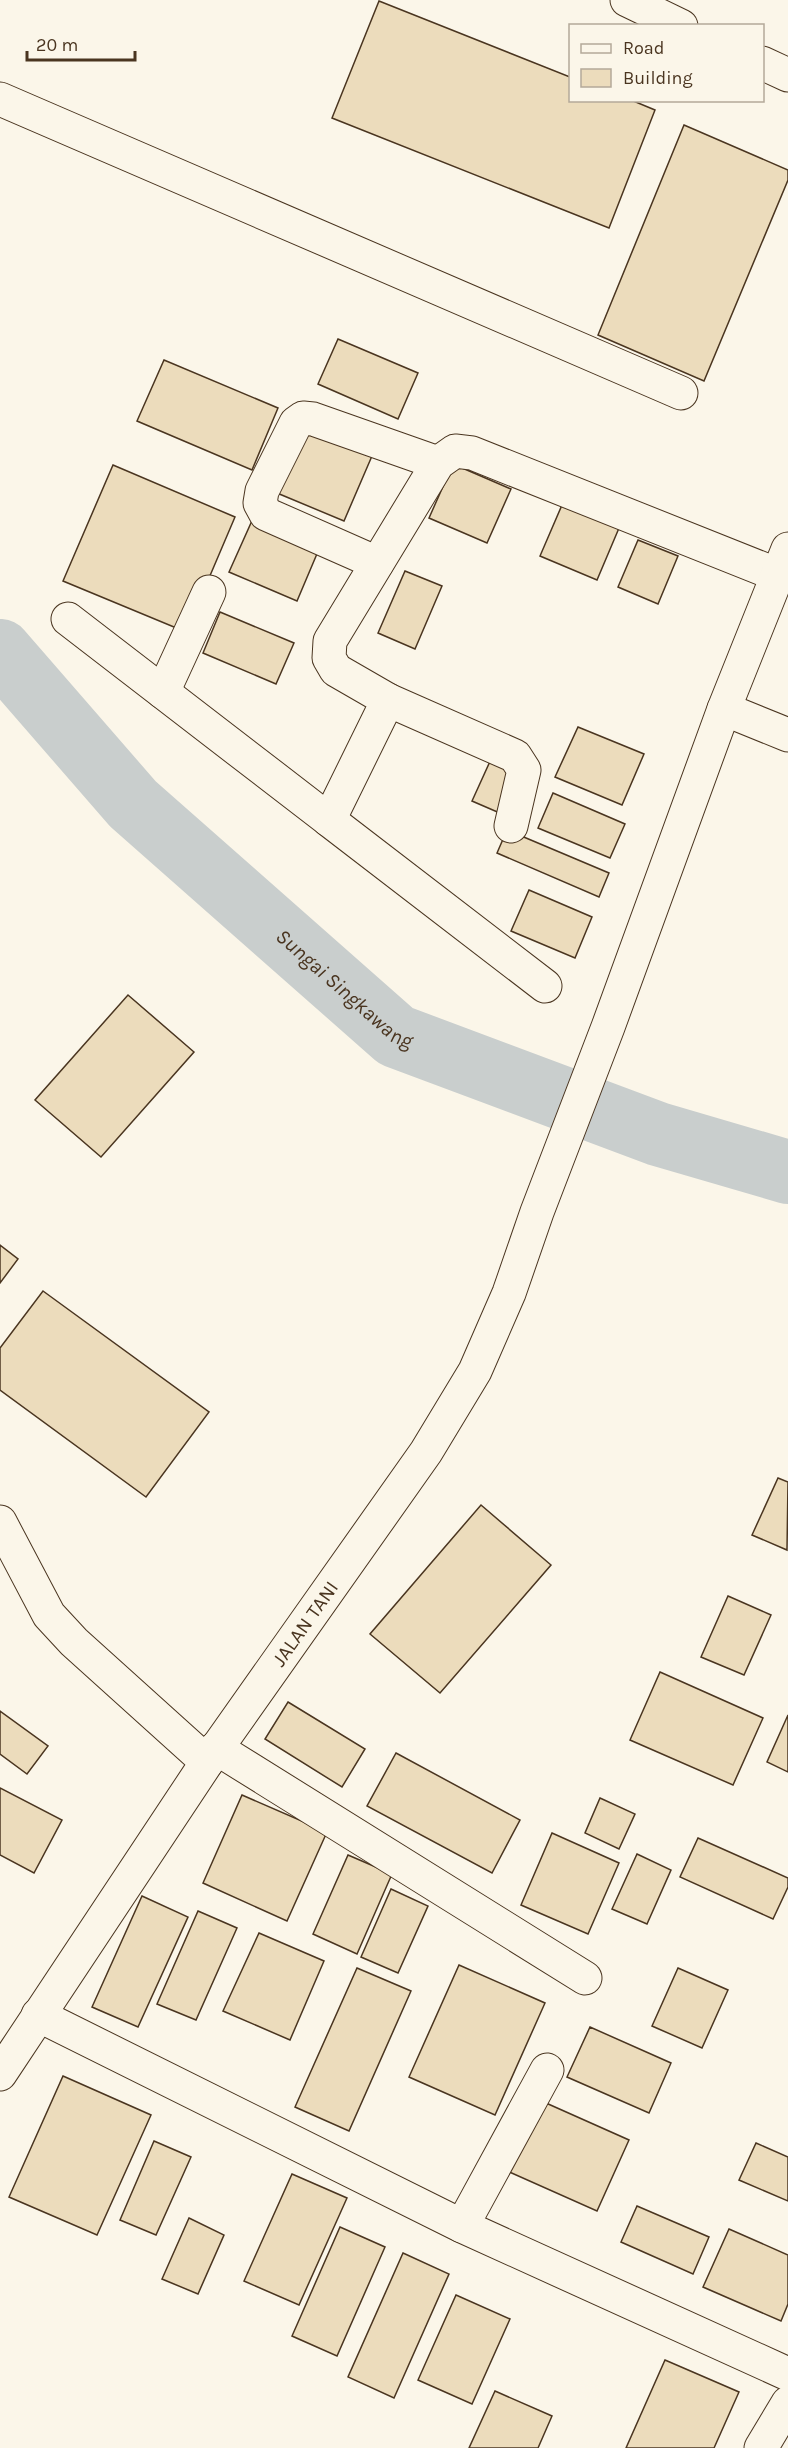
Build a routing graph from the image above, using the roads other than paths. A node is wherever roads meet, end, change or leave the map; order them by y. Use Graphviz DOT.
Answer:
graph roads {
  1 [pos="627,0"];
  2 [pos="677,24"];
  3 [pos="764,64"];
  4 [pos="788,75"];
  5 [pos="0,99"];
  6 [pos="681,393"];
  7 [pos="438,463"];
  8 [pos="783,562"];
  9 [pos="377,563"];
  10 [pos="208,592"];
  11 [pos="68,619"];
  12 [pos="163,692"];
  13 [pos="388,700"];
  14 [pos="724,709"];
  15 [pos="788,735"];
  16 [pos="329,820"];
  17 [pos="511,826"];
  18 [pos="545,986"];
  19 [pos="0,1522"];
  20 [pos="212,1755"];
  21 [pos="585,1978"];
  22 [pos="38,2015"];
  23 [pos="546,2070"];
  24 [pos="0,2074"];
  25 [pos="462,2226"];
  26 [pos="788,2374"];
  27 [pos="788,2403"];
  28 [pos="761,2448"];
  1 -- 2 [label="main road"];
  3 -- 4 [label="main road"];
  5 -- 6 [label="main road"];
  7 -- 8 [label="main road"];
  7 -- 9 [label="main road"];
  7 -- 9 [label="main road"];
  8 -- 14 [label="main road, JALAN TANI"];
  9 -- 13 [label="main road"];
  10 -- 12 [label="main road"];
  11 -- 12 [label="main road"];
  12 -- 16 [label="main road"];
  13 -- 16 [label="main road"];
  13 -- 17 [label="main road"];
  14 -- 15 [label="main road"];
  14 -- 20 [label="main road, JALAN TANI"];
  16 -- 18 [label="main road"];
  19 -- 20 [label="main road"];
  20 -- 21 [label="main road"];
  20 -- 22 [label="main road, JALAN TANI"];
  22 -- 24 [label="main road, JALAN TANI"];
  22 -- 25 [label="main road"];
  23 -- 25 [label="main road"];
  25 -- 26 [label="main road"];
  27 -- 28 [label="main road"];
}
